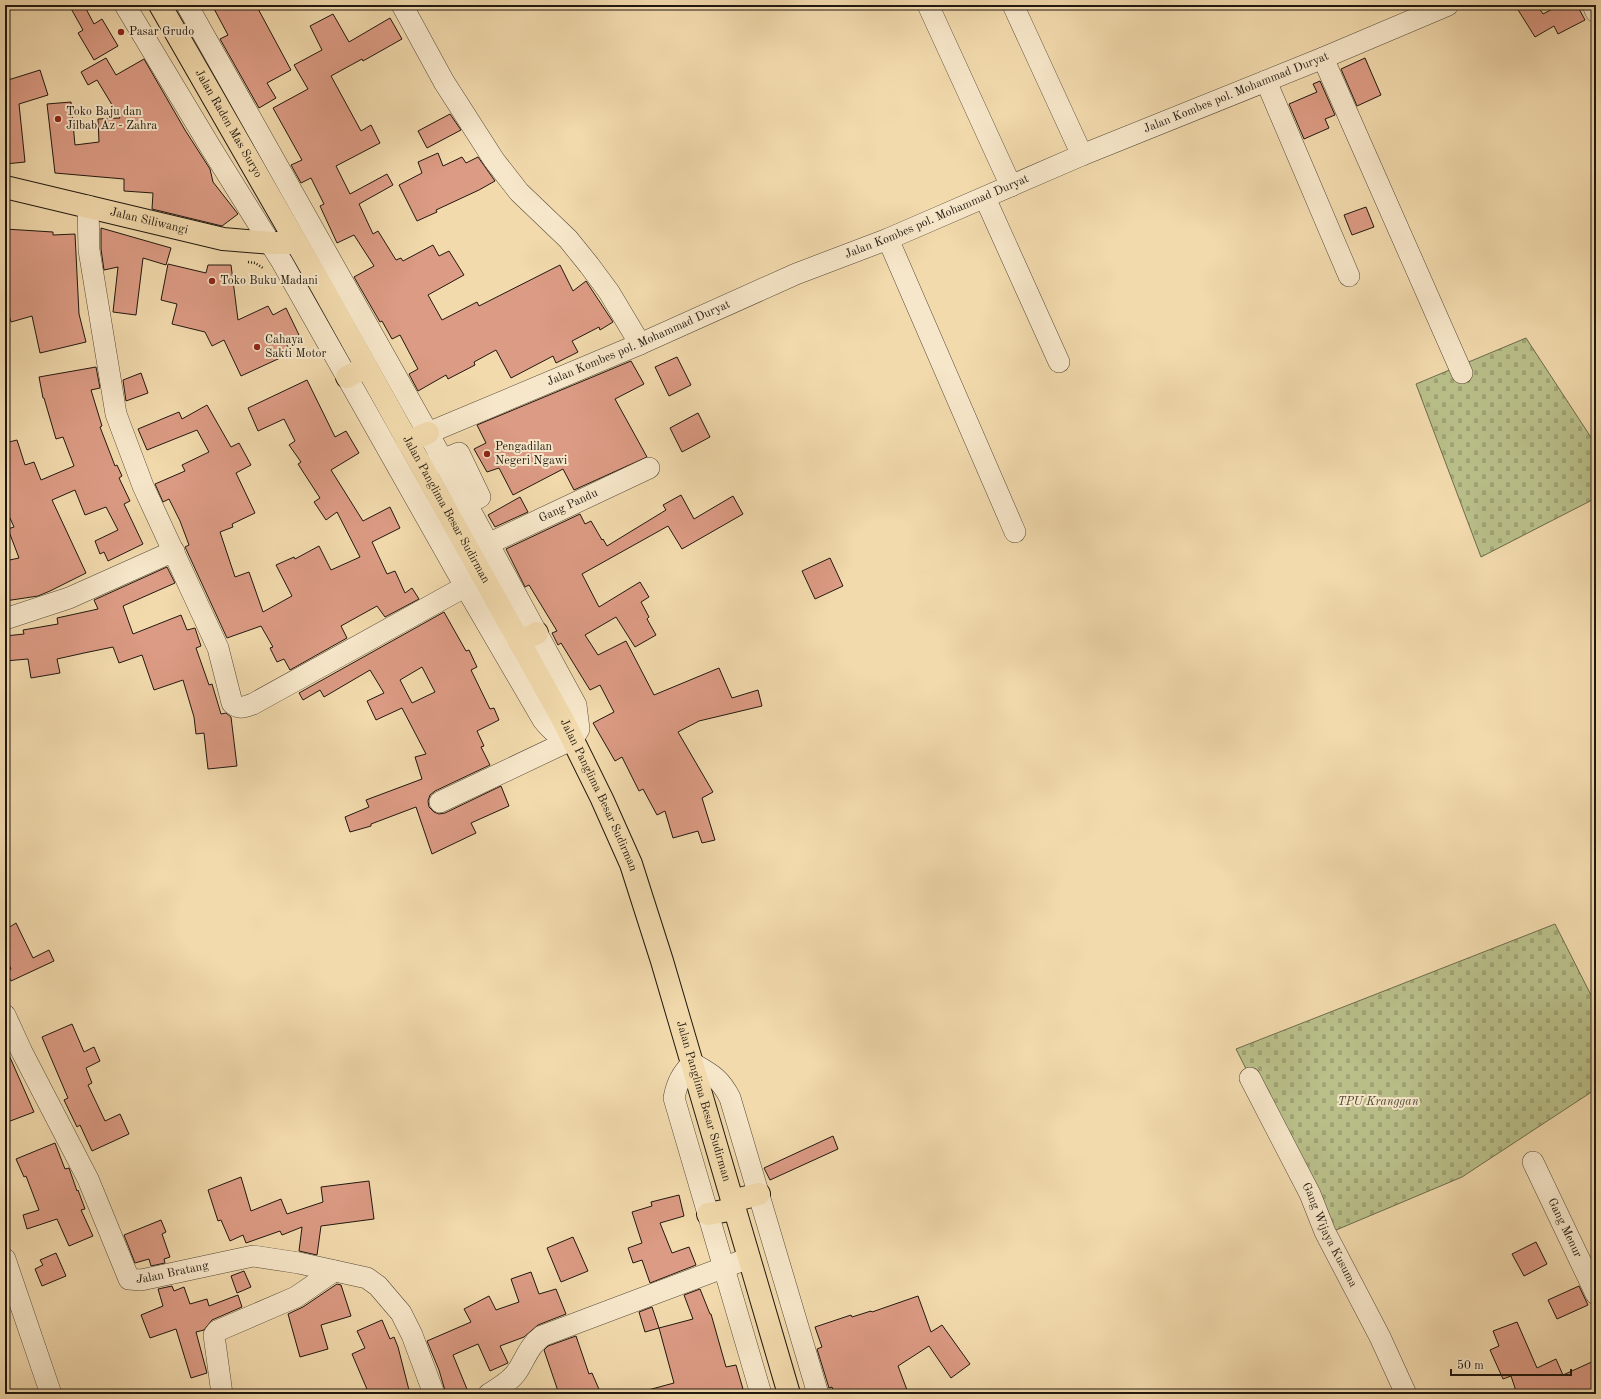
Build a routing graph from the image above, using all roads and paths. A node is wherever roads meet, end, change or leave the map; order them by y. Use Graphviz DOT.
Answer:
graph roads {
  1 [pos="126,5"];
  2 [pos="160,5"];
  3 [pos="187,5"];
  4 [pos="402,5"];
  5 [pos="928,5"];
  6 [pos="1013,5"];
  7 [pos="1448,5"];
  8 [pos="1593,5"];
  9 [pos="1596,12"];
  10 [pos="1322,58"];
  11 [pos="1266,81"];
  12 [pos="1082,155"];
  13 [pos="1011,186"];
  14 [pos="5,187"];
  15 [pos="985,198"];
  16 [pos="88,206"];
  17 [pos="888,239"];
  18 [pos="272,243"];
  19 [pos="296,243"];
  20 [pos="247,262"];
  21 [pos="265,269"];
  22 [pos="1349,276"];
  23 [pos="640,344"];
  24 [pos="1059,362"];
  25 [pos="357,372"];
  26 [pos="1462,373"];
  27 [pos="428,433"];
  28 [pos="407,442"];
  29 [pos="442,460"];
  30 [pos="649,468"];
  31 [pos="422,469"];
  32 [pos="467,504"];
  33 [pos="448,515"];
  34 [pos="1015,532"];
  35 [pos="488,544"];
  36 [pos="174,551"];
  37 [pos="474,582"];
  38 [pos="5,619"];
  39 [pos="528,638"];
  40 [pos="573,739"];
  41 [pos="440,802"];
  42 [pos="5,1015"];
  43 [pos="692,1063"];
  44 [pos="1250,1078"];
  45 [pos="1533,1162"];
  46 [pos="759,1194"];
  47 [pos="733,1205"];
  48 [pos="708,1214"];
  49 [pos="749,1258"];
  50 [pos="5,1259"];
  51 [pos="723,1267"];
  52 [pos="334,1271"];
  53 [pos="1596,1294"];
  54 [pos="51,1394"];
  55 [pos="222,1394"];
  56 [pos="434,1394"];
  57 [pos="489,1394"];
  58 [pos="761,1394"];
  59 [pos="789,1394"];
  60 [pos="818,1394"];
  61 [pos="1406,1394"];
  1 -- 18 [label="street"];
  2 -- 19 [label="main road, Jalan Raden Mas Suryo"];
  3 -- 27 [label="street"];
  4 -- 23 [label="street"];
  5 -- 13 [label="street"];
  6 -- 12 [label="street"];
  7 -- 10 [label="street, Jalan Kombes pol. Mohammad Duryat"];
  8 -- 9 [label="street"];
  10 -- 11 [label="street, Jalan Kombes pol. Mohammad Duryat"];
  10 -- 26 [label="street"];
  11 -- 12 [label="street, Jalan Kombes pol. Mohammad Duryat"];
  11 -- 22 [label="street"];
  12 -- 13 [label="street, Jalan Kombes pol. Mohammad Duryat"];
  13 -- 15 [label="street, Jalan Kombes pol. Mohammad Duryat"];
  14 -- 16 [label="main road, Jalan Siliwangi"];
  15 -- 17 [label="street, Jalan Kombes pol. Mohammad Duryat"];
  15 -- 24 [label="street"];
  16 -- 18 [label="main road, Jalan Siliwangi"];
  16 -- 36 [label="street"];
  17 -- 23 [label="street, Jalan Kombes pol. Mohammad Duryat"];
  17 -- 34 [label="street"];
  18 -- 19 [label="main road, Jalan Siliwangi"];
  18 -- 25 [label="street"];
  19 -- 25 [label="main road, Jalan Panglima Besar Sudirman"];
  20 -- 21 [label="path"];
  23 -- 27 [label="street, Jalan Kombes pol. Mohammad Duryat"];
  25 -- 28 [label="main road, Jalan Panglima Besar Sudirman"];
  25 -- 37 [label="street"];
  27 -- 28 [label="main road"];
  27 -- 29 [label="street"];
  28 -- 31 [label="main road, Jalan Panglima Besar Sudirman"];
  29 -- 31 [label="street"];
  29 -- 32 [label="street"];
  30 -- 35 [label="street, Gang Pandu"];
  31 -- 33 [label="main road, Jalan Panglima Besar Sudirman"];
  32 -- 33 [label="street"];
  32 -- 35 [label="street"];
  33 -- 37 [label="main road, Jalan Panglima Besar Sudirman"];
  35 -- 39 [label="street"];
  36 -- 37 [label="street"];
  36 -- 38 [label="street"];
  37 -- 39 [label="main road, Jalan Panglima Besar Sudirman"];
  37 -- 40 [label="street"];
  39 -- 40 [label="main road, Jalan Panglima Besar Sudirman"];
  40 -- 41 [label="street"];
  40 -- 43 [label="main road, Jalan Panglima Besar Sudirman"];
  42 -- 52 [label="street, Jalan Bratang"];
  43 -- 46 [label="street"];
  43 -- 47 [label="main road, Jalan Panglima Besar Sudirman"];
  43 -- 48 [label="street"];
  44 -- 61 [label="street, Gang Wijaya Kusuma"];
  45 -- 53 [label="street, Gang Menur"];
  46 -- 47 [label="main road"];
  46 -- 60 [label="street"];
  47 -- 48 [label="main road"];
  47 -- 49 [label="main road, Jalan Panglima Besar Sudirman"];
  48 -- 51 [label="street"];
  49 -- 51 [label="street"];
  49 -- 59 [label="main road, Jalan Panglima Besar Sudirman"];
  50 -- 54 [label="street"];
  51 -- 57 [label="street"];
  51 -- 58 [label="street"];
  52 -- 55 [label="street"];
  52 -- 56 [label="street, Jalan Bratang"];
}
